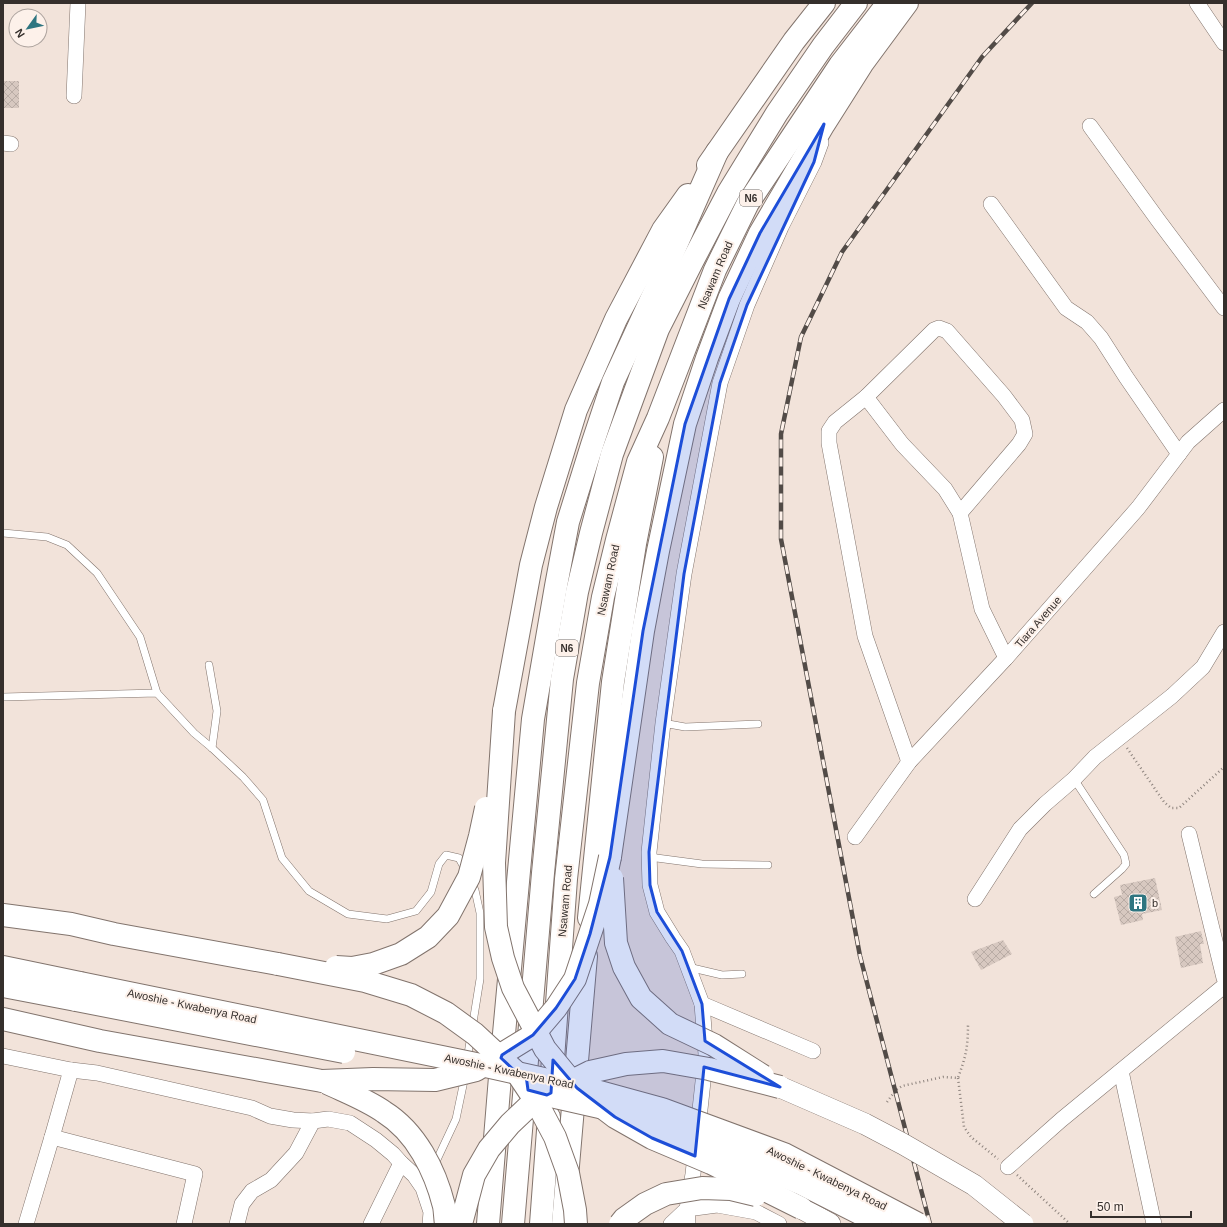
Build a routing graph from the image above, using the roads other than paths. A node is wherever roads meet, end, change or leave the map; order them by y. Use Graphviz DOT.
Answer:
graph roads {
  1 [pos="78,3"];
  2 [pos="824,3"];
  3 [pos="856,3"];
  4 [pos="888,3"];
  5 [pos="907,3"];
  6 [pos="1197,3"];
  7 [pos="1224,43"];
  8 [pos="74,96"];
  9 [pos="824,124"];
  10 [pos="1090,126"];
  11 [pos="717,152"];
  12 [pos="991,204"];
  13 [pos="1224,308"];
  14 [pos="866,397"];
  15 [pos="1224,410"];
  16 [pos="658,418"];
  17 [pos="1179,454"];
  18 [pos="960,513"];
  19 [pos="3,533"];
  20 [pos="1224,632"];
  21 [pos="1006,658"];
  22 [pos="208,665"];
  23 [pos="157,693"];
  24 [pos="3,697"];
  25 [pos="504,711"];
  26 [pos="663,723"];
  27 [pos="758,724"];
  28 [pos="212,748"];
  29 [pos="909,762"];
  30 [pos="1074,779"];
  31 [pos="1189,834"];
  32 [pos="855,837"];
  33 [pos="610,857"];
  34 [pos="649,857"];
  35 [pos="768,865"];
  36 [pos="1094,894"];
  37 [pos="975,899"];
  38 [pos="3,916"];
  39 [pos="278,964"];
  40 [pos="3,967"];
  41 [pos="688,967"];
  42 [pos="742,974"];
  43 [pos="1224,978"];
  44 [pos="3,986"];
  45 [pos="1224,986"];
  46 [pos="78,992"];
  47 [pos="702,1004"];
  48 [pos="3,1020"];
  49 [pos="813,1051"];
  50 [pos="3,1056"];
  51 [pos="71,1070"];
  52 [pos="1121,1071"];
  53 [pos="322,1081"];
  54 [pos="780,1087"];
  55 [pos="313,1121"];
  56 [pos="52,1137"];
  57 [pos="401,1163"];
  58 [pos="1008,1167"];
  59 [pos="423,1188"];
  60 [pos="801,1208"];
  61 [pos="688,1217"];
  62 [pos="26,1224"];
  63 [pos="184,1224"];
  64 [pos="237,1224"];
  65 [pos="371,1224"];
  66 [pos="430,1224"];
  67 [pos="446,1224"];
  68 [pos="461,1224"];
  69 [pos="488,1224"];
  70 [pos="513,1224"];
  71 [pos="541,1224"];
  72 [pos="563,1224"];
  73 [pos="576,1224"];
  74 [pos="620,1224"];
  75 [pos="671,1224"];
  76 [pos="779,1224"];
  77 [pos="830,1224"];
  78 [pos="881,1224"];
  79 [pos="918,1224"];
  80 [pos="1023,1224"];
  81 [pos="1154,1224"];
  1 -- 8 [label="street"];
  2 -- 11 [label="main road"];
  3 -- 70 [label="main road, N6"];
  4 -- 16 [label="main road, Nsawam Road / N6"];
  5 -- 9 [label="main road"];
  6 -- 7 [label="street"];
  9 -- 26 [label="street"];
  9 -- 33 [label="main road"];
  10 -- 13 [label="street"];
  11 -- 25 [label="main road"];
  11 -- 69 [label="main road"];
  12 -- 17 [label="street"];
  14 -- 18 [label="street"];
  14 -- 18 [label="street"];
  14 -- 29 [label="street"];
  15 -- 17 [label="street, Tiara Avenue"];
  16 -- 71 [label="main road, Nsawam Road / N6"];
  16 -- 72 [label="main road"];
  17 -- 21 [label="street, Tiara Avenue"];
  18 -- 21 [label="street"];
  19 -- 23 [label="lane"];
  20 -- 30 [label="street"];
  21 -- 29 [label="street, Tiara Avenue"];
  22 -- 28 [label="lane"];
  23 -- 24 [label="lane"];
  23 -- 28 [label="lane"];
  25 -- 39 [label="main road, bridge"];
  25 -- 60 [label="main road, bridge"];
  26 -- 27 [label="lane"];
  26 -- 34 [label="street"];
  28 -- 59 [label="lane"];
  29 -- 32 [label="street, Tiara Avenue"];
  30 -- 36 [label="lane"];
  30 -- 37 [label="street"];
  31 -- 43 [label="street"];
  33 -- 53 [label="main road, bridge"];
  33 -- 54 [label="main road, bridge"];
  34 -- 35 [label="lane"];
  34 -- 41 [label="street"];
  38 -- 39 [label="main road"];
  39 -- 73 [label="main road, bridge"];
  40 -- 46 [label="main road"];
  41 -- 42 [label="lane"];
  41 -- 47 [label="street"];
  44 -- 46 [label="main road"];
  45 -- 52 [label="street"];
  46 -- 78 [label="main road, Awoshie - Kwabenya Road, bridge"];
  46 -- 79 [label="main road, Awoshie - Kwabenya Road, bridge"];
  47 -- 49 [label="street"];
  47 -- 61 [label="street"];
  48 -- 53 [label="main road"];
  50 -- 51 [label="street"];
  51 -- 55 [label="street"];
  51 -- 56 [label="street"];
  52 -- 58 [label="street"];
  52 -- 81 [label="street"];
  53 -- 67 [label="main road, bridge"];
  54 -- 68 [label="main road, bridge"];
  54 -- 80 [label="street, bridge"];
  55 -- 57 [label="street"];
  55 -- 64 [label="street"];
  56 -- 62 [label="street"];
  56 -- 63 [label="street"];
  57 -- 59 [label="street"];
  57 -- 65 [label="street"];
  59 -- 66 [label="street"];
  60 -- 74 [label="main road, bridge"];
  60 -- 77 [label="street"];
  61 -- 75 [label="street"];
  61 -- 76 [label="street"];
}
